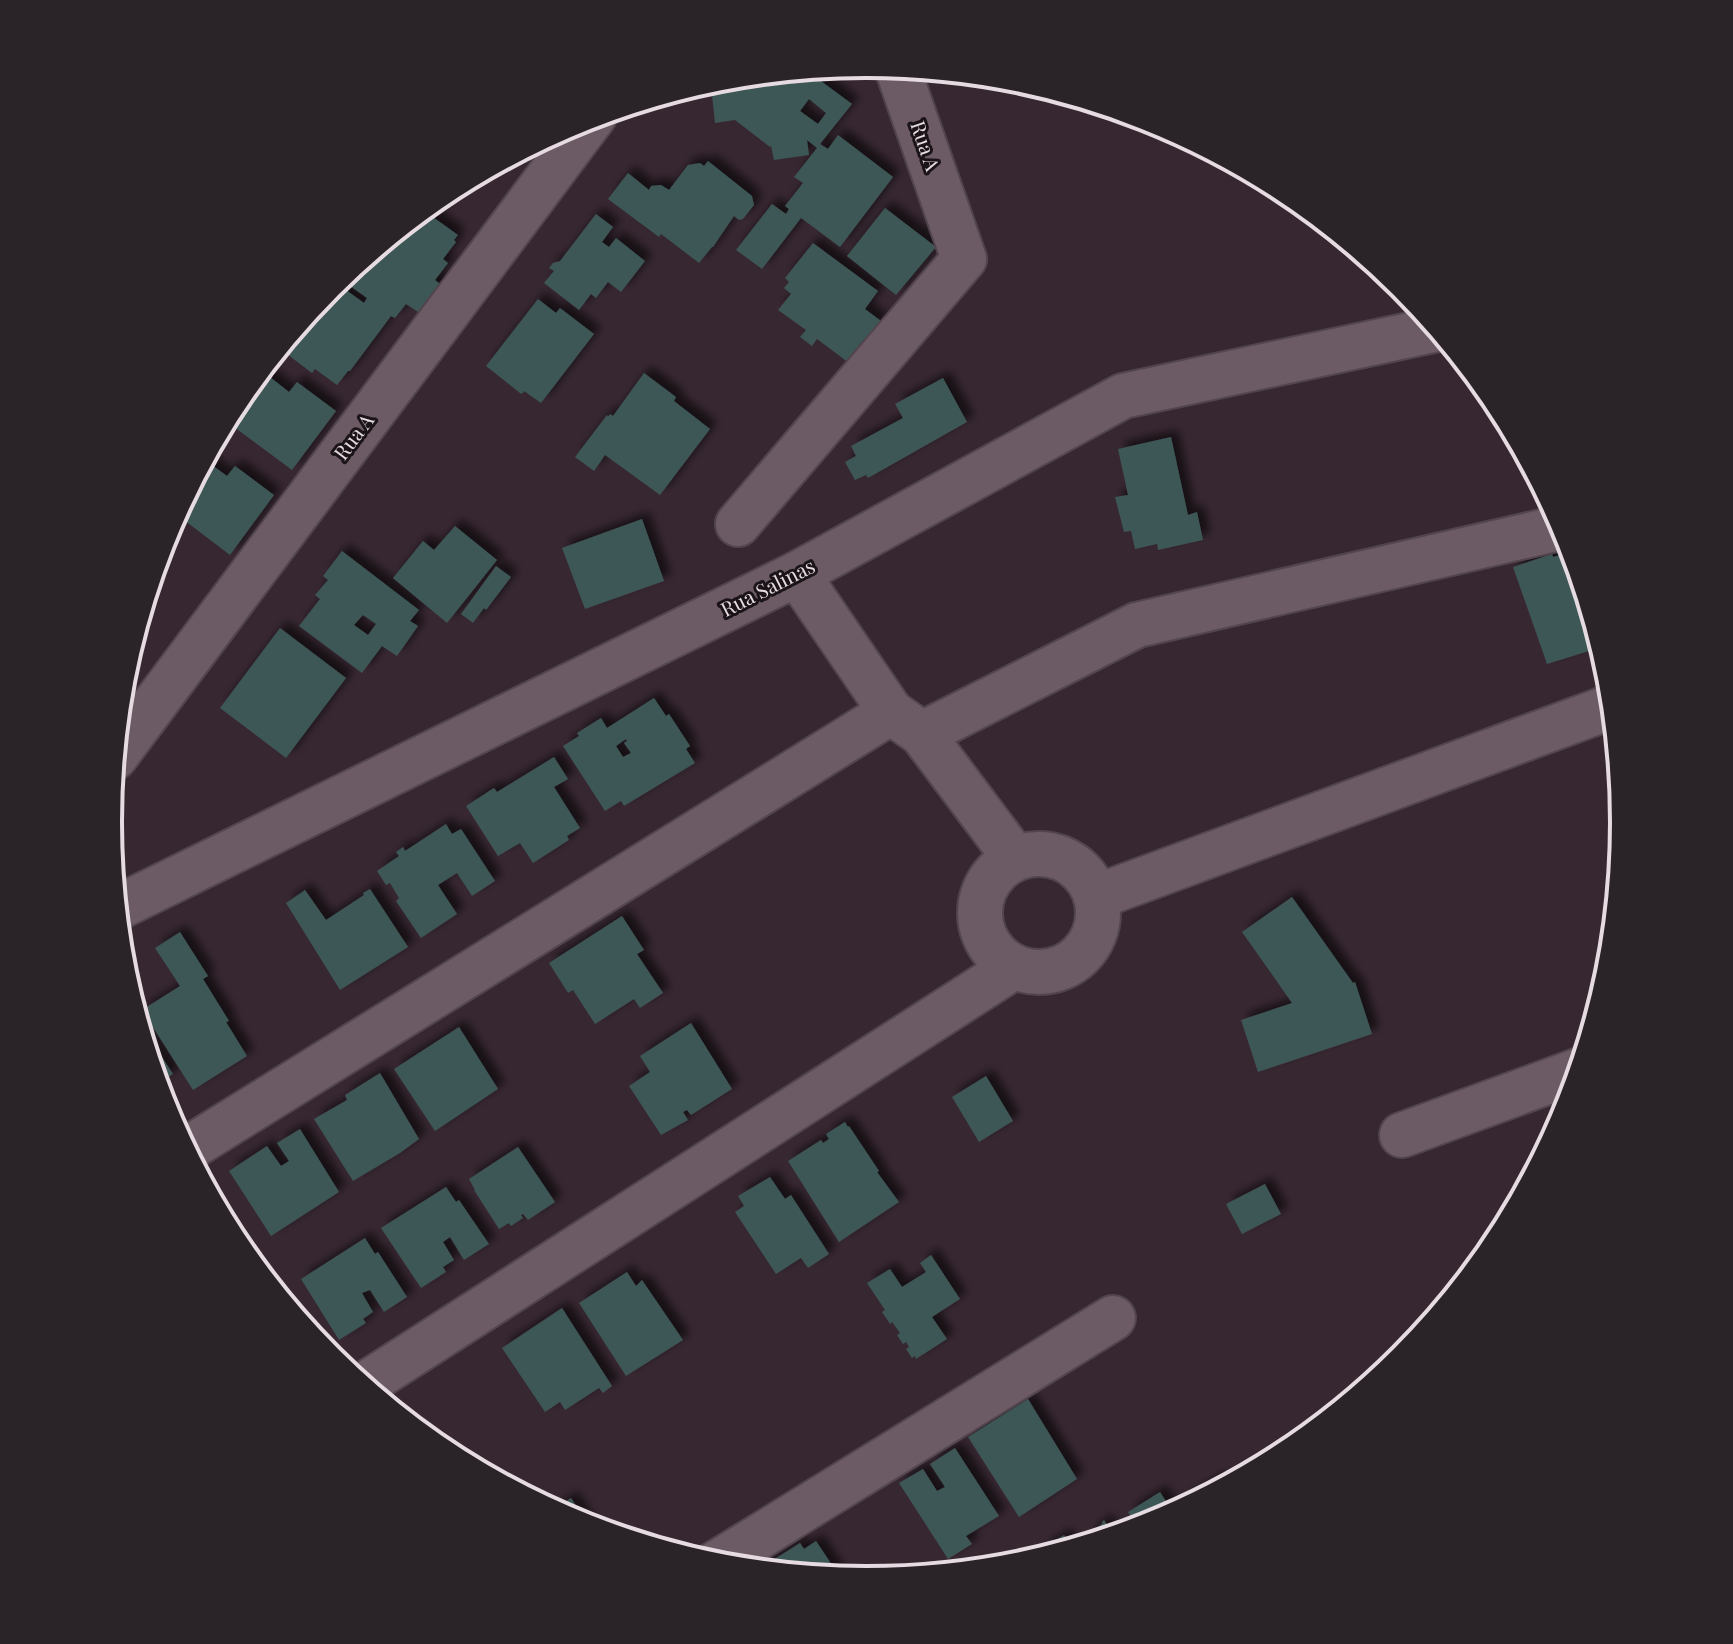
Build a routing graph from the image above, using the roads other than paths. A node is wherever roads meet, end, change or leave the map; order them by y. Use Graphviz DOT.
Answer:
graph roads {
  1 [pos="901,79"];
  2 [pos="579,136"];
  3 [pos="1426,331"];
  4 [pos="738,524"];
  5 [pos="1551,530"];
  6 [pos="797,574"];
  7 [pos="1602,710"];
  8 [pos="907,723"];
  9 [pos="127,740"];
  10 [pos="1015,858"];
  11 [pos="1096,897"];
  12 [pos="127,903"];
  13 [pos="1014,967"];
  14 [pos="1566,1075"];
  15 [pos="1402,1135"];
  16 [pos="196,1144"];
  17 [pos="1113,1318"];
  18 [pos="374,1379"];
  19 [pos="732,1554"];
  1 -- 4 [label="street, Rua A"];
  2 -- 9 [label="street, Rua A"];
  3 -- 6 [label="street, Rua Salinas"];
  5 -- 8 [label="street"];
  6 -- 8 [label="street"];
  6 -- 12 [label="street, Rua Salinas"];
  7 -- 11 [label="street"];
  8 -- 10 [label="street"];
  8 -- 16 [label="street"];
  10 -- 11 [label="street"];
  10 -- 13 [label="street"];
  11 -- 13 [label="street"];
  13 -- 18 [label="street"];
  14 -- 15 [label="street"];
  17 -- 19 [label="street"];
}
